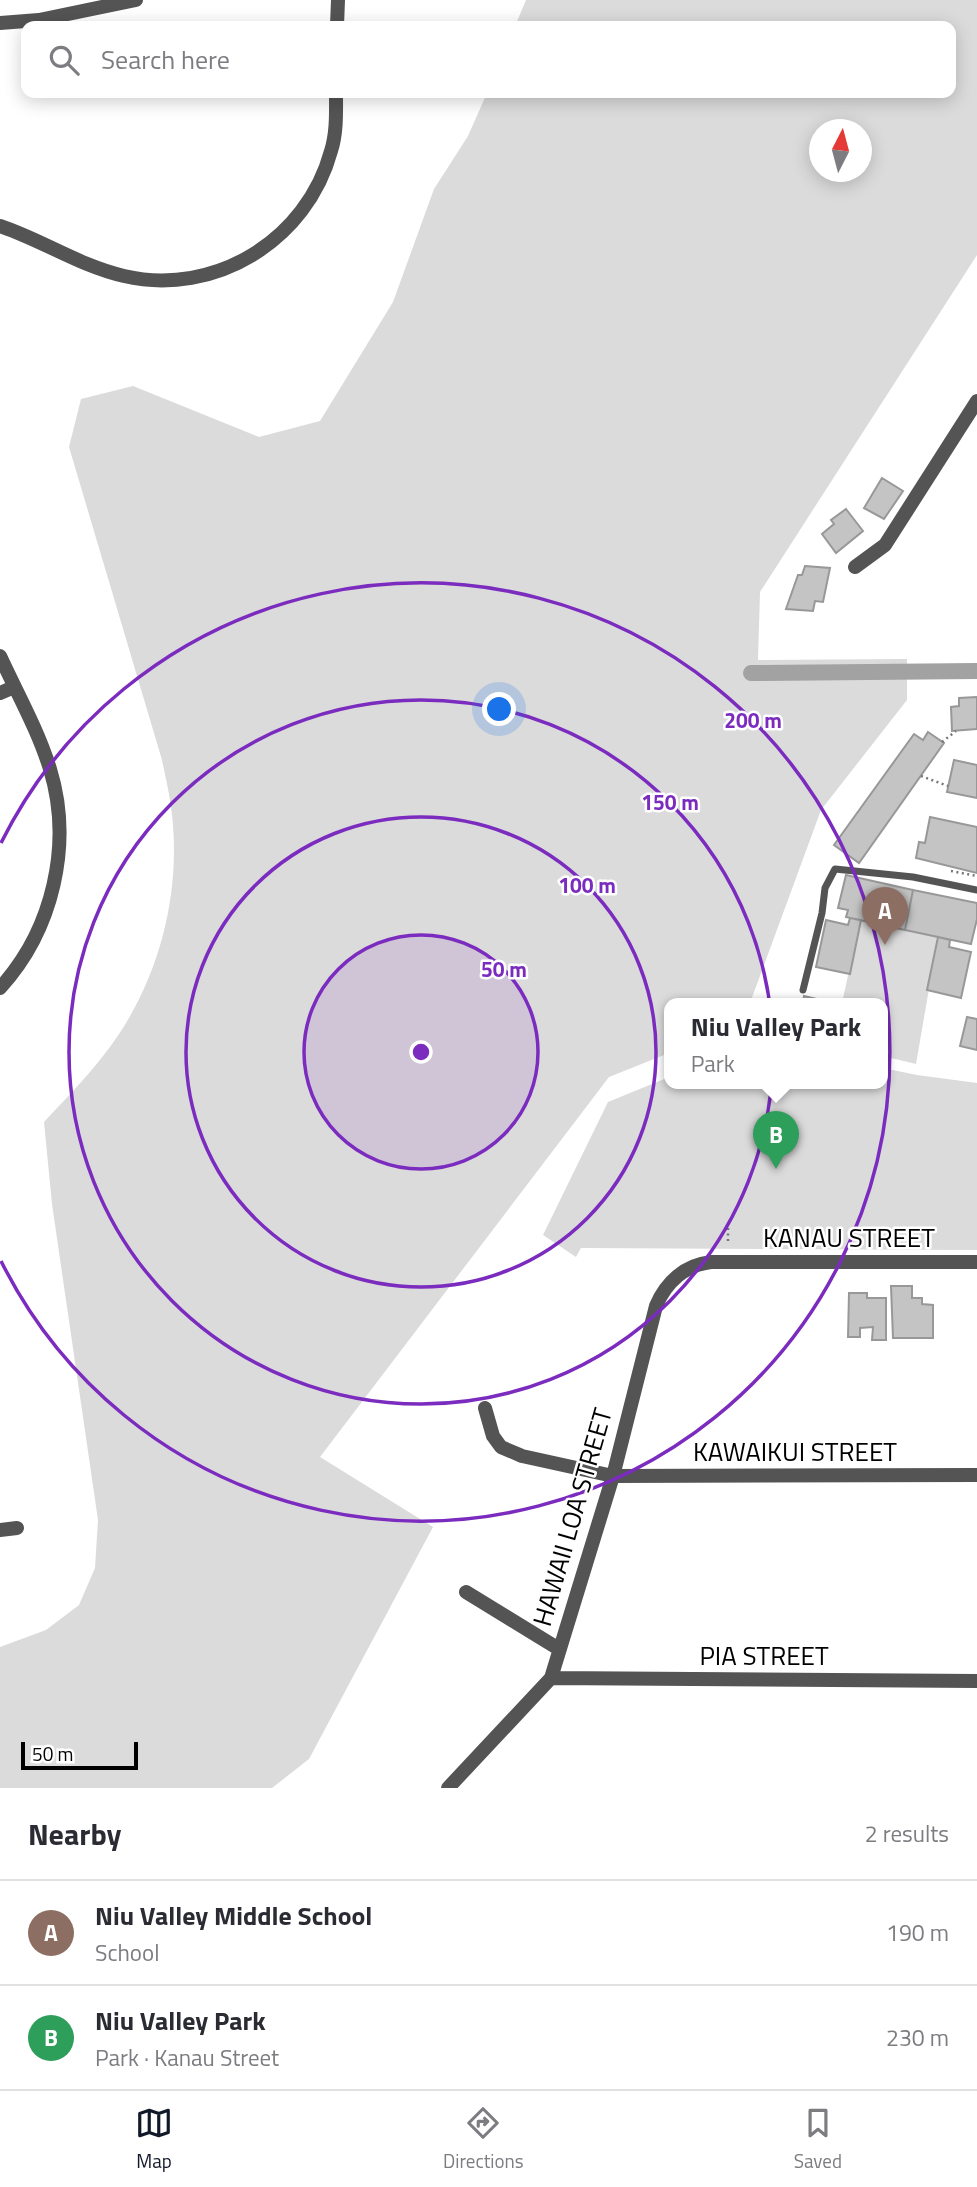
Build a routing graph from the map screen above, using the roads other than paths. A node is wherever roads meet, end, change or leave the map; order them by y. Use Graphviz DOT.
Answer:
graph roads {
  1 [pos="136,0"];
  2 [pos="338,0"];
  3 [pos="21,21"];
  4 [pos="24,21"];
  5 [pos="337,21"];
  6 [pos="0,23"];
  7 [pos="336,98"];
  8 [pos="0,226"];
  9 [pos="977,401"];
  10 [pos="855,567"];
  11 [pos="0,656"];
  12 [pos="14,687"];
  13 [pos="0,693"];
  14 [pos="977,890"];
  15 [pos="0,988"];
  16 [pos="803,990"];
  17 [pos="721,1261"];
  18 [pos="977,1262"];
  19 [pos="485,1408"];
  20 [pos="977,1475"];
  21 [pos="613,1476"];
  22 [pos="18,1528"];
  23 [pos="0,1530"];
  24 [pos="466,1592"];
  25 [pos="559,1649"];
  26 [pos="551,1678"];
  27 [pos="977,1681"];
  28 [pos="449,1788"];
  1 -- 4 [label="street"];
  2 -- 5 [label="street"];
  3 -- 6 [label="street"];
  7 -- 8 [label="street"];
  9 -- 10 [label="street"];
  11 -- 12 [label="street"];
  12 -- 13 [label="street"];
  12 -- 15 [label="street"];
  14 -- 16 [label="lane"];
  17 -- 18 [label="street, KANAU STREET"];
  17 -- 21 [label="street, HAWAII LOA STREET"];
  19 -- 21 [label="street, KAWAIKUI STREET"];
  20 -- 21 [label="street, KAWAIKUI STREET"];
  21 -- 25 [label="street, HAWAII LOA STREET"];
  22 -- 23 [label="street"];
  24 -- 25 [label="street"];
  25 -- 26 [label="street, HAWAII LOA STREET"];
  26 -- 27 [label="street, PIA STREET"];
  26 -- 28 [label="street, HAWAII LOA STREET"];
}
